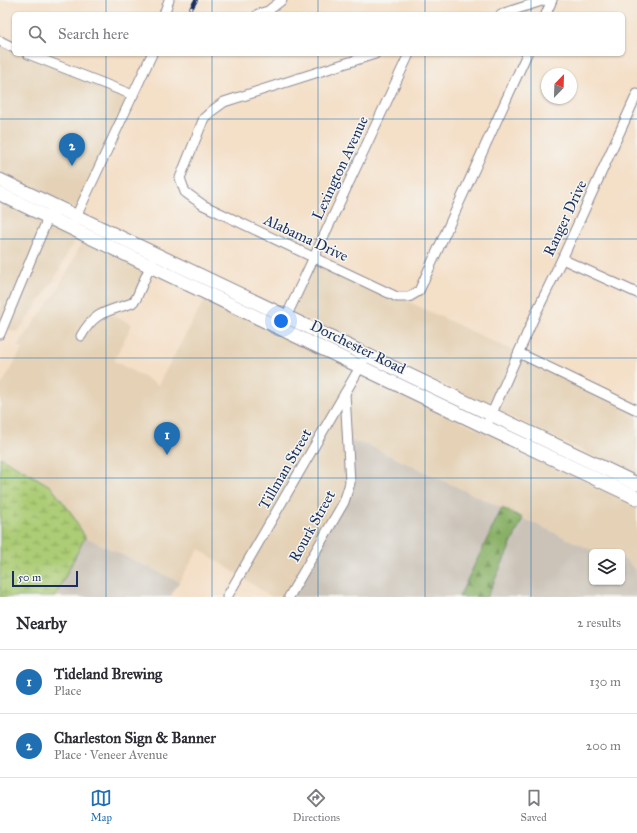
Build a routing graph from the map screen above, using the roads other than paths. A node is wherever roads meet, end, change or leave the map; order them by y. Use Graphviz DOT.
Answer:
graph roads {
  1 [pos="169,0"];
  2 [pos="282,0"];
  3 [pos="545,0"];
  4 [pos="552,0"];
  5 [pos="165,12"];
  6 [pos="265,12"];
  7 [pos="507,12"];
  8 [pos="547,12"];
  9 [pos="0,41"];
  10 [pos="12,47"];
  11 [pos="33,56"];
  12 [pos="151,56"];
  13 [pos="369,56"];
  14 [pos="408,56"];
  15 [pos="527,56"];
  16 [pos="637,94"];
  17 [pos="133,95"];
  18 [pos="0,180"];
  19 [pos="0,194"];
  20 [pos="50,211"];
  21 [pos="73,222"];
  22 [pos="313,257"];
  23 [pos="562,258"];
  24 [pos="152,260"];
  25 [pos="637,293"];
  26 [pos="286,317"];
  27 [pos="0,334"];
  28 [pos="81,336"];
  29 [pos="519,353"];
  30 [pos="364,361"];
  31 [pos="345,393"];
  32 [pos="637,410"];
  33 [pos="492,414"];
  34 [pos="486,427"];
  35 [pos="637,484"];
  36 [pos="637,498"];
  37 [pos="227,597"];
  38 [pos="289,597"];
  1 -- 5 [label="street"];
  2 -- 6 [label="street"];
  3 -- 7 [label="street"];
  4 -- 8 [label="street"];
  9 -- 10 [label="street"];
  11 -- 17 [label="street"];
  12 -- 17 [label="street"];
  13 -- 22 [label="street, Alabama Drive"];
  14 -- 22 [label="street, Lexington Avenue"];
  15 -- 22 [label="street, Alabama Drive"];
  16 -- 23 [label="street, Ranger Drive"];
  17 -- 21 [label="street"];
  18 -- 20 [label="main road, Dorchester Road"];
  19 -- 20 [label="main road, Dorchester Road"];
  20 -- 21 [label="main road, Dorchester Road"];
  20 -- 27 [label="street"];
  21 -- 24 [label="main road, Dorchester Road"];
  22 -- 26 [label="street, Lexington Avenue"];
  23 -- 25 [label="street"];
  23 -- 29 [label="street, Ranger Drive"];
  24 -- 26 [label="main road, Dorchester Road"];
  24 -- 28 [label="street"];
  24 -- 30 [label="main road, Dorchester Road"];
  26 -- 30 [label="main road, Dorchester Road"];
  29 -- 32 [label="street"];
  29 -- 33 [label="street, Ranger Drive"];
  30 -- 31 [label="street, Tillman Street"];
  30 -- 33 [label="main road, Dorchester Road"];
  30 -- 34 [label="main road, Dorchester Road"];
  31 -- 37 [label="street, Tillman Street"];
  31 -- 38 [label="street, Rourk Street"];
  33 -- 34 [label="street, Ranger Drive"];
  33 -- 35 [label="main road, Dorchester Road"];
  34 -- 36 [label="main road, Dorchester Road"];
}
